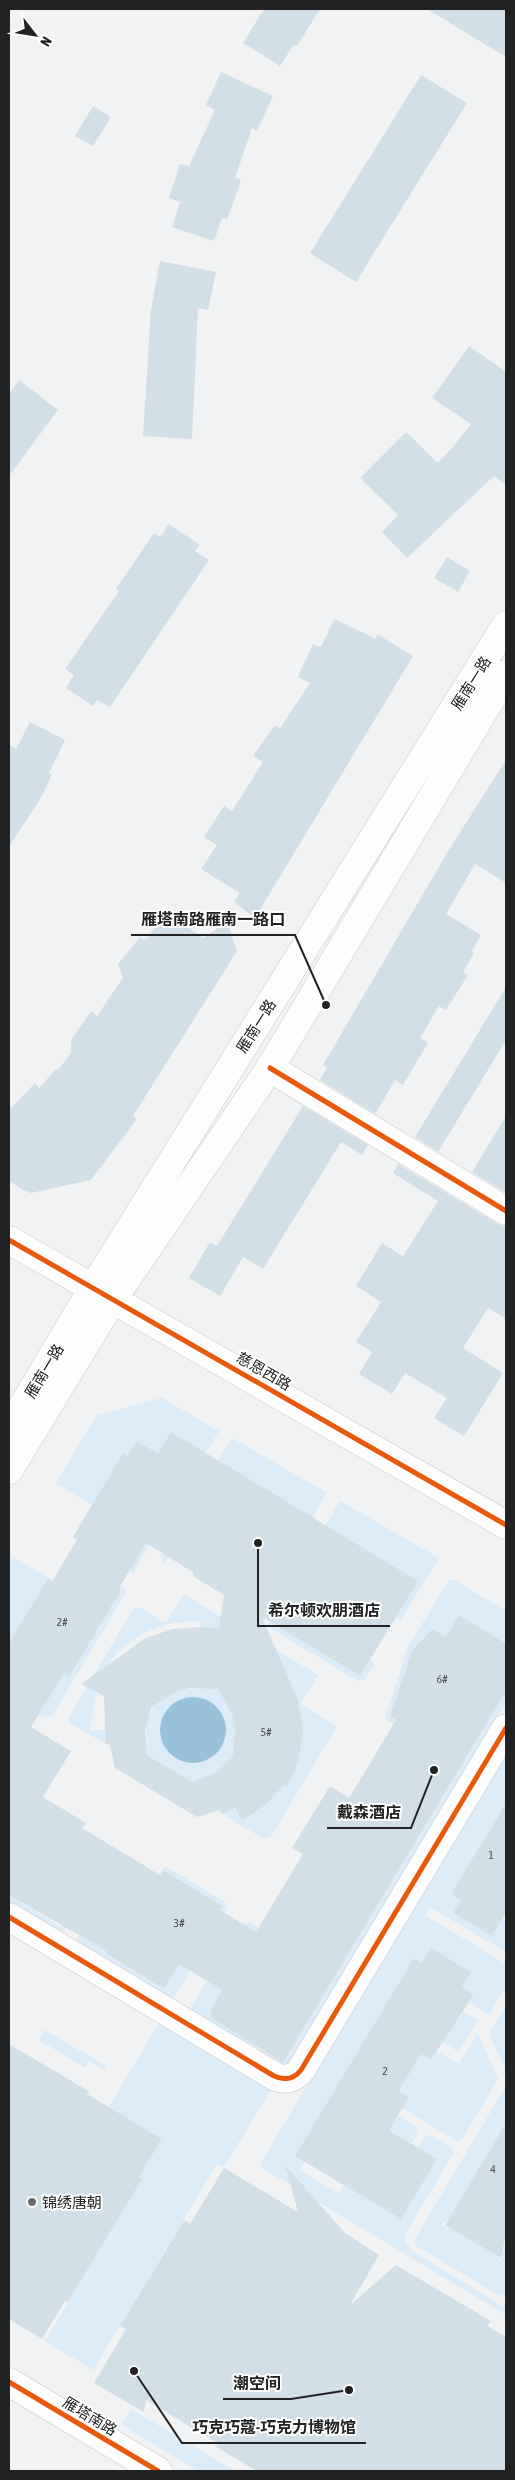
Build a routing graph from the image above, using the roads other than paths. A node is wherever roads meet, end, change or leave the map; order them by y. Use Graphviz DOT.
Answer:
graph roads {
  1 [pos="506,626"];
  2 [pos="506,674"];
  3 [pos="270,1068"];
  4 [pos="506,1211"];
  5 [pos="9,1240"];
  6 [pos="103,1293"];
  7 [pos="9,1429"];
  8 [pos="9,1470"];
  9 [pos="506,1525"];
  10 [pos="506,1728"];
  11 [pos="9,1917"];
  12 [pos="9,2382"];
  13 [pos="158,2471"];
  1 -- 6 [label="main road, 雁南一路"];
  2 -- 3 [label="main road, 雁南一路"];
  3 -- 4 [label="main road"];
  3 -- 6 [label="main road, 雁南一路"];
  5 -- 6 [label="main road, 慈恩西路"];
  6 -- 7 [label="main road, 雁南一路"];
  6 -- 8 [label="main road, 雁南一路"];
  6 -- 9 [label="main road, 慈恩西路"];
  10 -- 11 [label="main road"];
  12 -- 13 [label="main road, 雁塔南路"];
}
